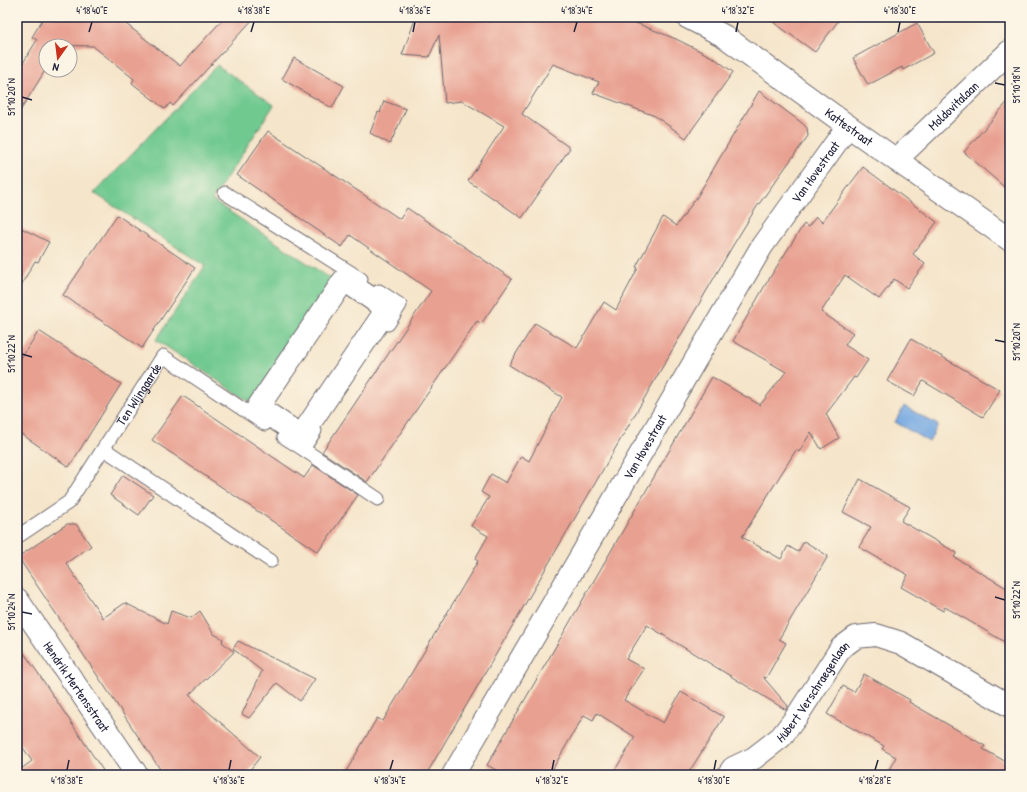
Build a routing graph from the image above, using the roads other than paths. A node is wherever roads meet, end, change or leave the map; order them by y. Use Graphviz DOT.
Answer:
graph roads {
  1 [pos="687,17"];
  2 [pos="1010,51"];
  3 [pos="848,126"];
  4 [pos="896,160"];
  5 [pos="225,193"];
  6 [pos="1010,240"];
  7 [pos="302,443"];
  8 [pos="104,449"];
  9 [pos="378,499"];
  10 [pos="17,536"];
  11 [pos="271,560"];
  12 [pos="17,598"];
  13 [pos="1010,706"];
  14 [pos="137,775"];
  15 [pos="453,775"];
  16 [pos="728,775"];
  1 -- 3 [label="street, Kattestraat"];
  2 -- 4 [label="street, Moldovitalaan"];
  3 -- 4 [label="street, Kattestraat"];
  3 -- 15 [label="street, Van Hovestraat"];
  4 -- 6 [label="street, Kattestraat"];
  5 -- 7 [label="lane"];
  7 -- 7 [label="street"];
  7 -- 8 [label="lane, Ten Wijngaarde"];
  7 -- 9 [label="lane, Ten Wijngaarde"];
  8 -- 10 [label="lane, Ten Wijngaarde"];
  8 -- 11 [label="lane"];
  12 -- 14 [label="street, Hendrik Mertensstraat"];
  13 -- 16 [label="street, Hubert Verschraegenlaan"];
}
